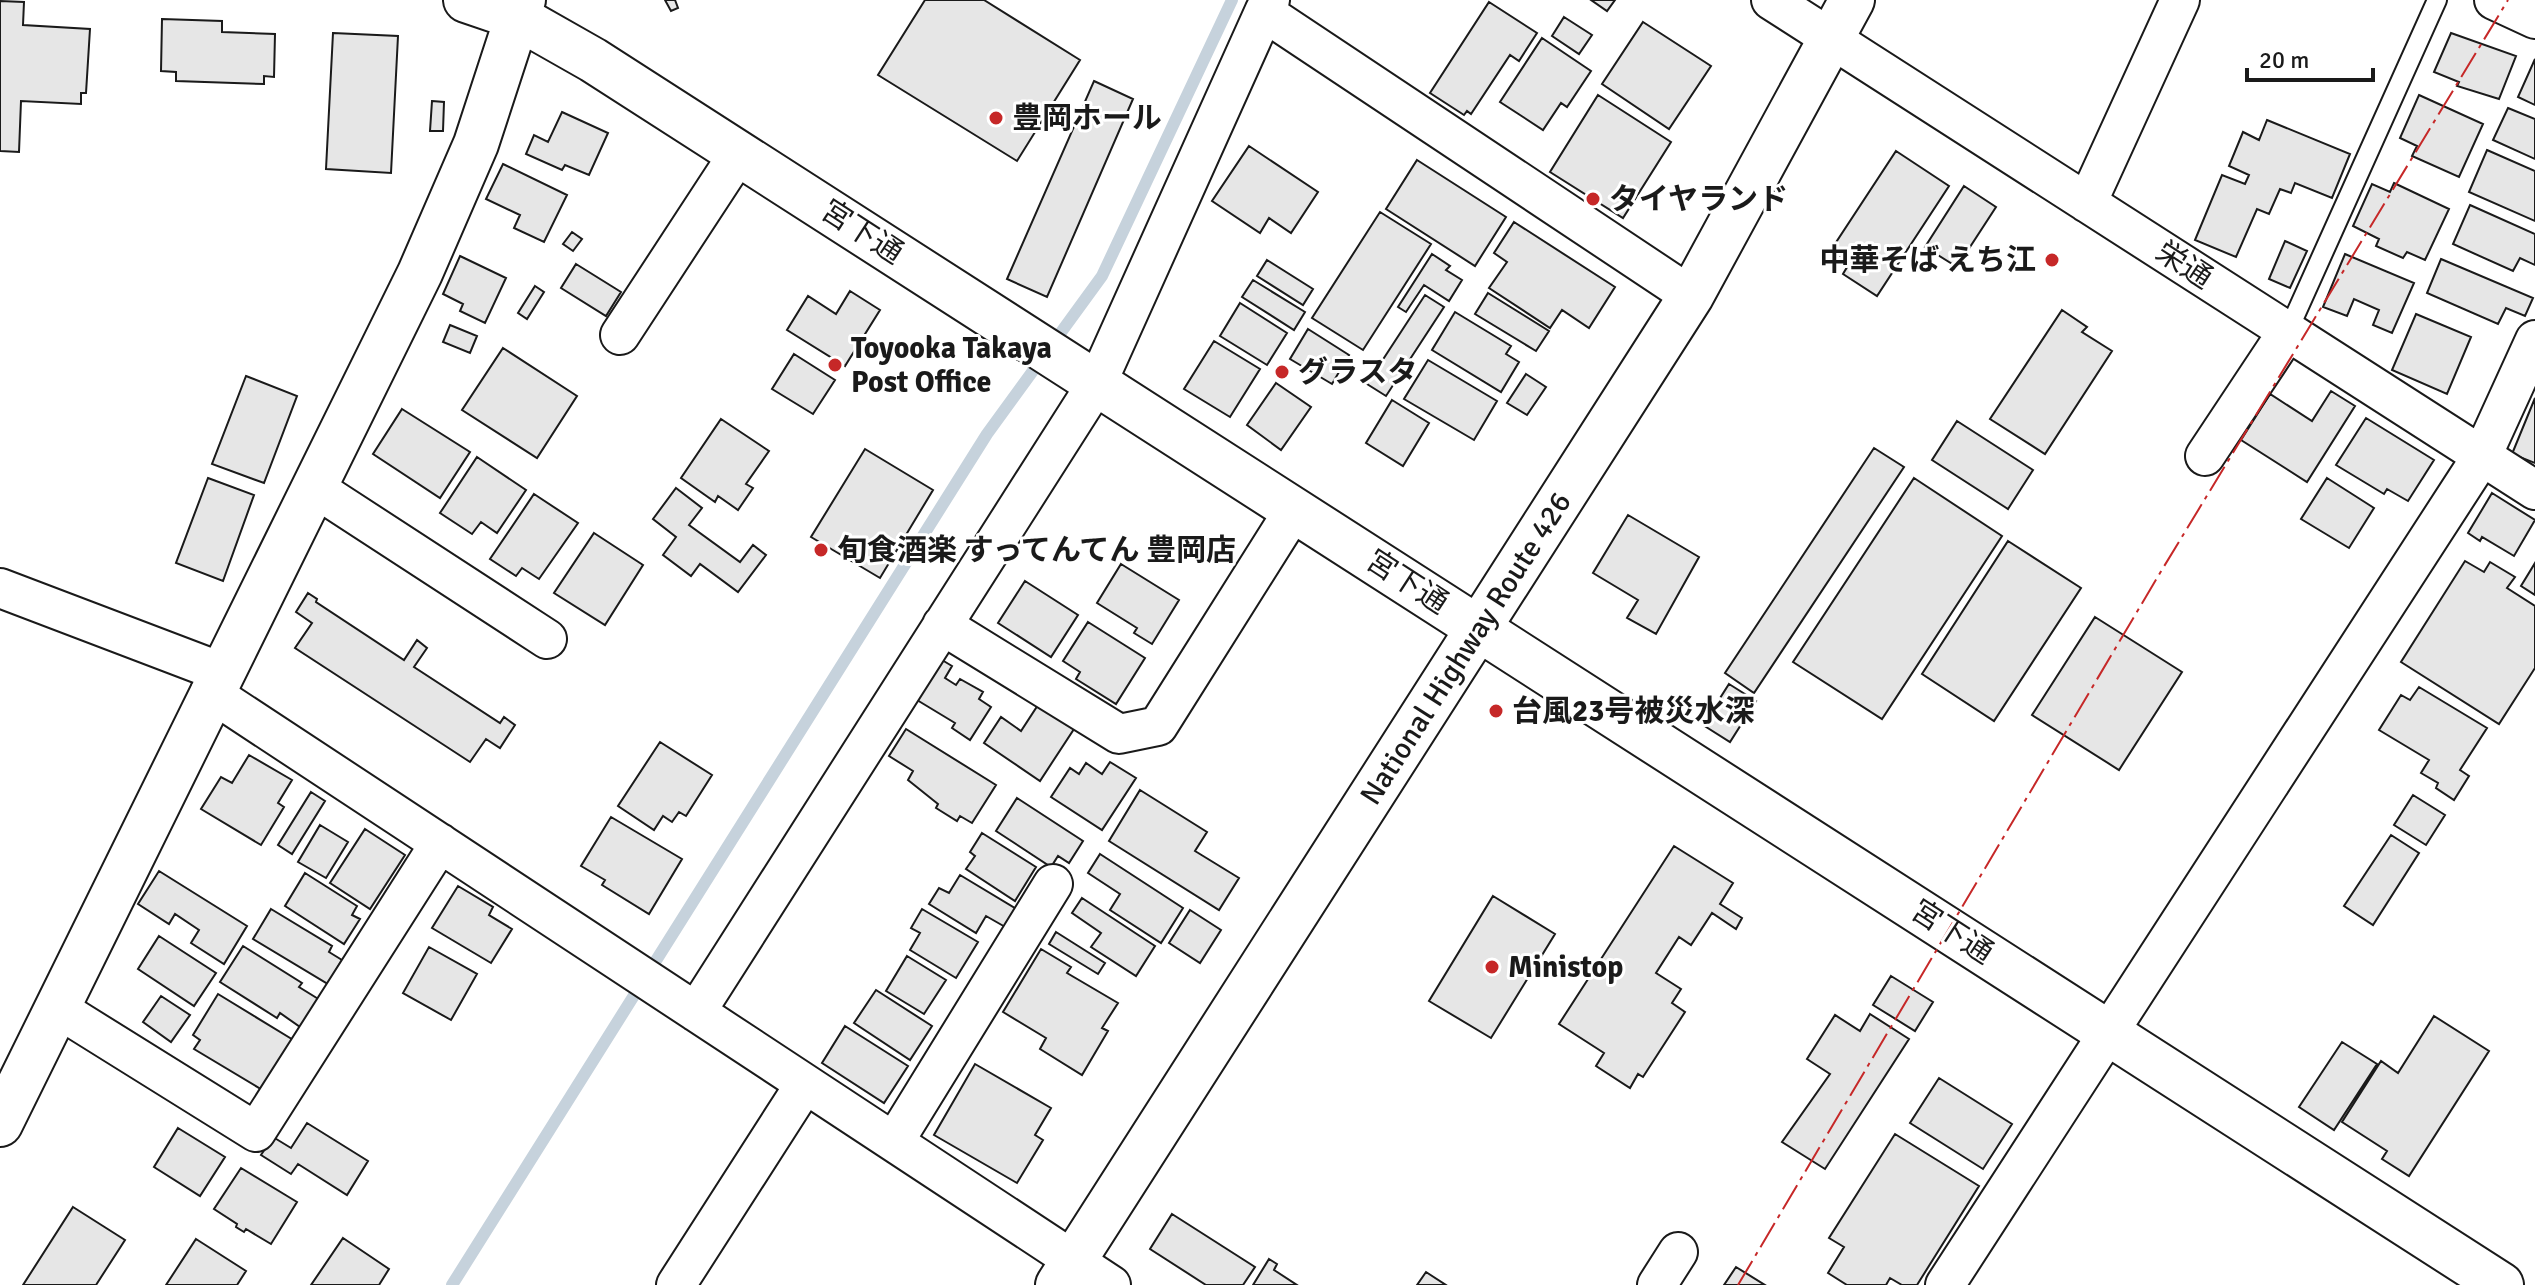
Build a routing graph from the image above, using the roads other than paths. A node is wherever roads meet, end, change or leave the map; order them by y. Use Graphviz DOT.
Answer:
graph roads {
  1 [pos="466,0"];
  2 [pos="1771,0"];
  3 [pos="1852,0"];
  4 [pos="2180,0"];
  5 [pos="2437,0"];
  6 [pos="2494,0"];
  7 [pos="516,6"];
  8 [pos="1267,6"];
  9 [pos="2535,19"];
  10 [pos="1833,40"];
  11 [pos="739,153"];
  12 [pos="2087,203"];
  13 [pos="1691,296"];
  14 [pos="2288,331"];
  15 [pos="620,335"];
  16 [pos="2535,340"];
  17 [pos="1085,375"];
  18 [pos="2205,456"];
  19 [pos="2482,456"];
  20 [pos="315,488"];
  21 [pos="2535,490"];
  22 [pos="1294,510"];
  23 [pos="0,588"];
  24 [pos="942,625"];
  25 [pos="1480,630"];
  26 [pos="547,639"];
  27 [pos="216,682"];
  28 [pos="440,843"];
  29 [pos="1053,884"];
  30 [pos="683,1003"];
  31 [pos="57,1008"];
  32 [pos="2107,1032"];
  33 [pos="805,1084"];
  34 [pos="0,1124"];
  35 [pos="894,1142"];
  36 [pos="1678,1252"];
  37 [pos="1065,1273"];
  38 [pos="676,1285"];
  39 [pos="1111,1285"];
  40 [pos="1657,1285"];
  41 [pos="1945,1285"];
  42 [pos="2501,1285"];
  1 -- 7 [label="main road, 宮下通"];
  2 -- 10 [label="street, 栄通"];
  3 -- 10 [label="main road, National Highway Route 426"];
  4 -- 12 [label="street"];
  5 -- 14 [label="lane"];
  6 -- 9 [label="street"];
  7 -- 11 [label="main road, 宮下通"];
  7 -- 20 [label="main road"];
  8 -- 13 [label="street"];
  8 -- 17 [label="street"];
  10 -- 12 [label="street, 栄通"];
  10 -- 13 [label="main road, National Highway Route 426"];
  11 -- 15 [label="street"];
  11 -- 17 [label="main road, 宮下通"];
  12 -- 14 [label="street, 栄通"];
  13 -- 25 [label="main road, National Highway Route 426"];
  14 -- 18 [label="street"];
  14 -- 19 [label="street, 栄通"];
  16 -- 19 [label="street"];
  17 -- 22 [label="main road, 宮下通"];
  17 -- 24 [label="street"];
  19 -- 21 [label="street, 栄通"];
  19 -- 32 [label="street"];
  20 -- 26 [label="street"];
  20 -- 27 [label="main road"];
  22 -- 24 [label="street"];
  22 -- 25 [label="main road, 宮下通"];
  23 -- 27 [label="street"];
  24 -- 30 [label="street"];
  25 -- 32 [label="main road, 宮下通"];
  25 -- 37 [label="main road, National Highway Route 426"];
  27 -- 28 [label="street"];
  27 -- 31 [label="main road"];
  28 -- 30 [label="street"];
  28 -- 31 [label="street"];
  29 -- 35 [label="street"];
  30 -- 33 [label="street"];
  31 -- 34 [label="main road"];
  32 -- 41 [label="street"];
  32 -- 42 [label="main road, 宮下通"];
  33 -- 35 [label="street"];
  33 -- 38 [label="street"];
  35 -- 37 [label="street"];
  36 -- 40 [label="street"];
  37 -- 39 [label="street"];
}
